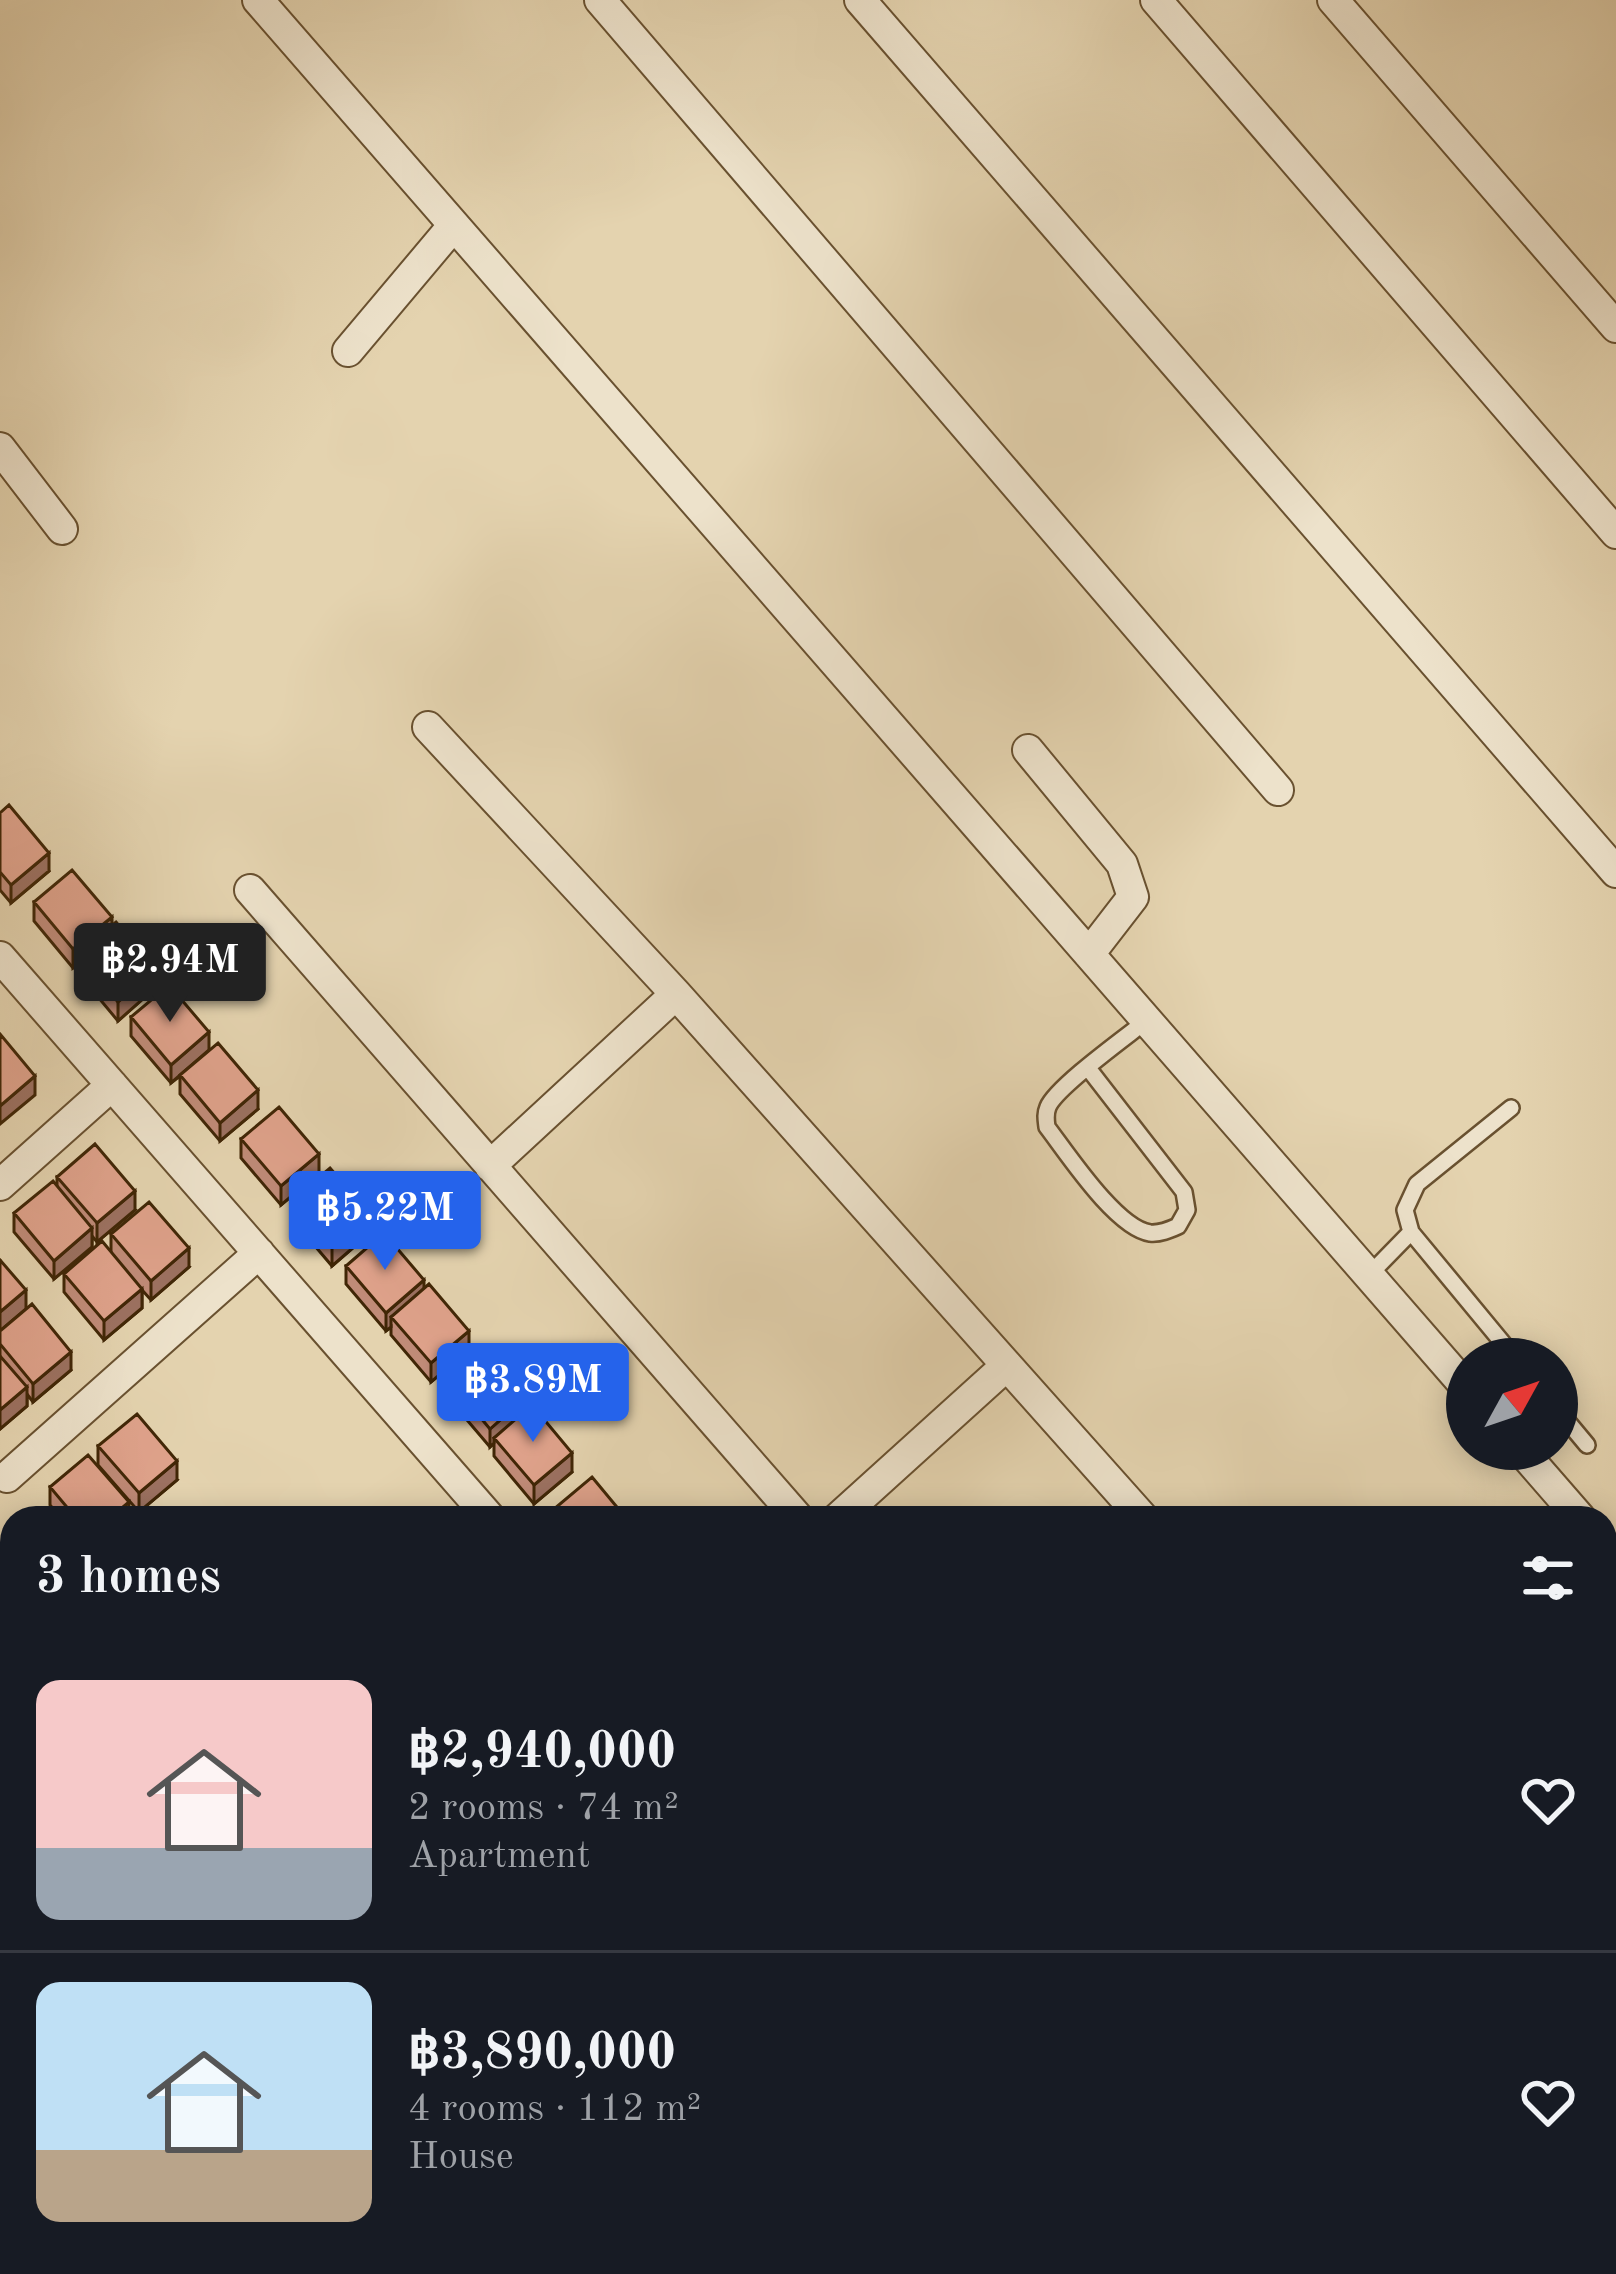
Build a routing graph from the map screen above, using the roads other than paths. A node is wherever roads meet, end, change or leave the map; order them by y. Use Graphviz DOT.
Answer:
graph roads {
  1 [pos="258,0"];
  2 [pos="600,0"];
  3 [pos="860,0"];
  4 [pos="1156,0"];
  5 [pos="1333,0"];
  6 [pos="454,225"];
  7 [pos="1616,327"];
  8 [pos="348,351"];
  9 [pos="0,448"];
  10 [pos="62,529"];
  11 [pos="1616,533"];
  12 [pos="428,727"];
  13 [pos="1028,749"];
  14 [pos="1278,790"];
  15 [pos="1616,872"];
  16 [pos="250,890"];
  17 [pos="1088,954"];
  18 [pos="0,957"];
  19 [pos="676,994"];
  20 [pos="1147,1021"];
  21 [pos="1088,1068"];
  22 [pos="112,1085"];
  23 [pos="1511,1108"];
  24 [pos="490,1166"];
  25 [pos="0,1185"];
  26 [pos="1411,1232"];
  27 [pos="259,1253"];
  28 [pos="1369,1275"];
  29 [pos="1499,1338"];
  30 [pos="1446,1364"];
  31 [pos="1006,1366"];
  32 [pos="1578,1437"];
  33 [pos="1587,1445"];
  34 [pos="1544,1470"];
  35 [pos="7,1478"];
  36 [pos="480,1506"];
  37 [pos="788,1506"];
  38 [pos="851,1506"];
  39 [pos="1132,1506"];
  40 [pos="1571,1506"];
  1 -- 6 [label="street"];
  2 -- 14 [label="street"];
  3 -- 15 [label="street"];
  4 -- 11 [label="street"];
  5 -- 7 [label="street"];
  6 -- 8 [label="street"];
  6 -- 17 [label="street"];
  9 -- 10 [label="street"];
  12 -- 19 [label="street"];
  13 -- 17 [label="street"];
  16 -- 24 [label="street"];
  17 -- 20 [label="street"];
  18 -- 22 [label="street"];
  19 -- 24 [label="street"];
  19 -- 31 [label="street"];
  20 -- 21 [label="lane"];
  20 -- 28 [label="street"];
  21 -- 21 [label="lane"];
  22 -- 25 [label="street"];
  22 -- 27 [label="street"];
  23 -- 26 [label="lane"];
  24 -- 37 [label="street"];
  26 -- 28 [label="lane"];
  26 -- 29 [label="lane"];
  27 -- 35 [label="street"];
  27 -- 36 [label="street"];
  28 -- 30 [label="street"];
  31 -- 38 [label="street"];
  31 -- 39 [label="street"];
  32 -- 33 [label="lane"];
  34 -- 40 [label="street"];
}
